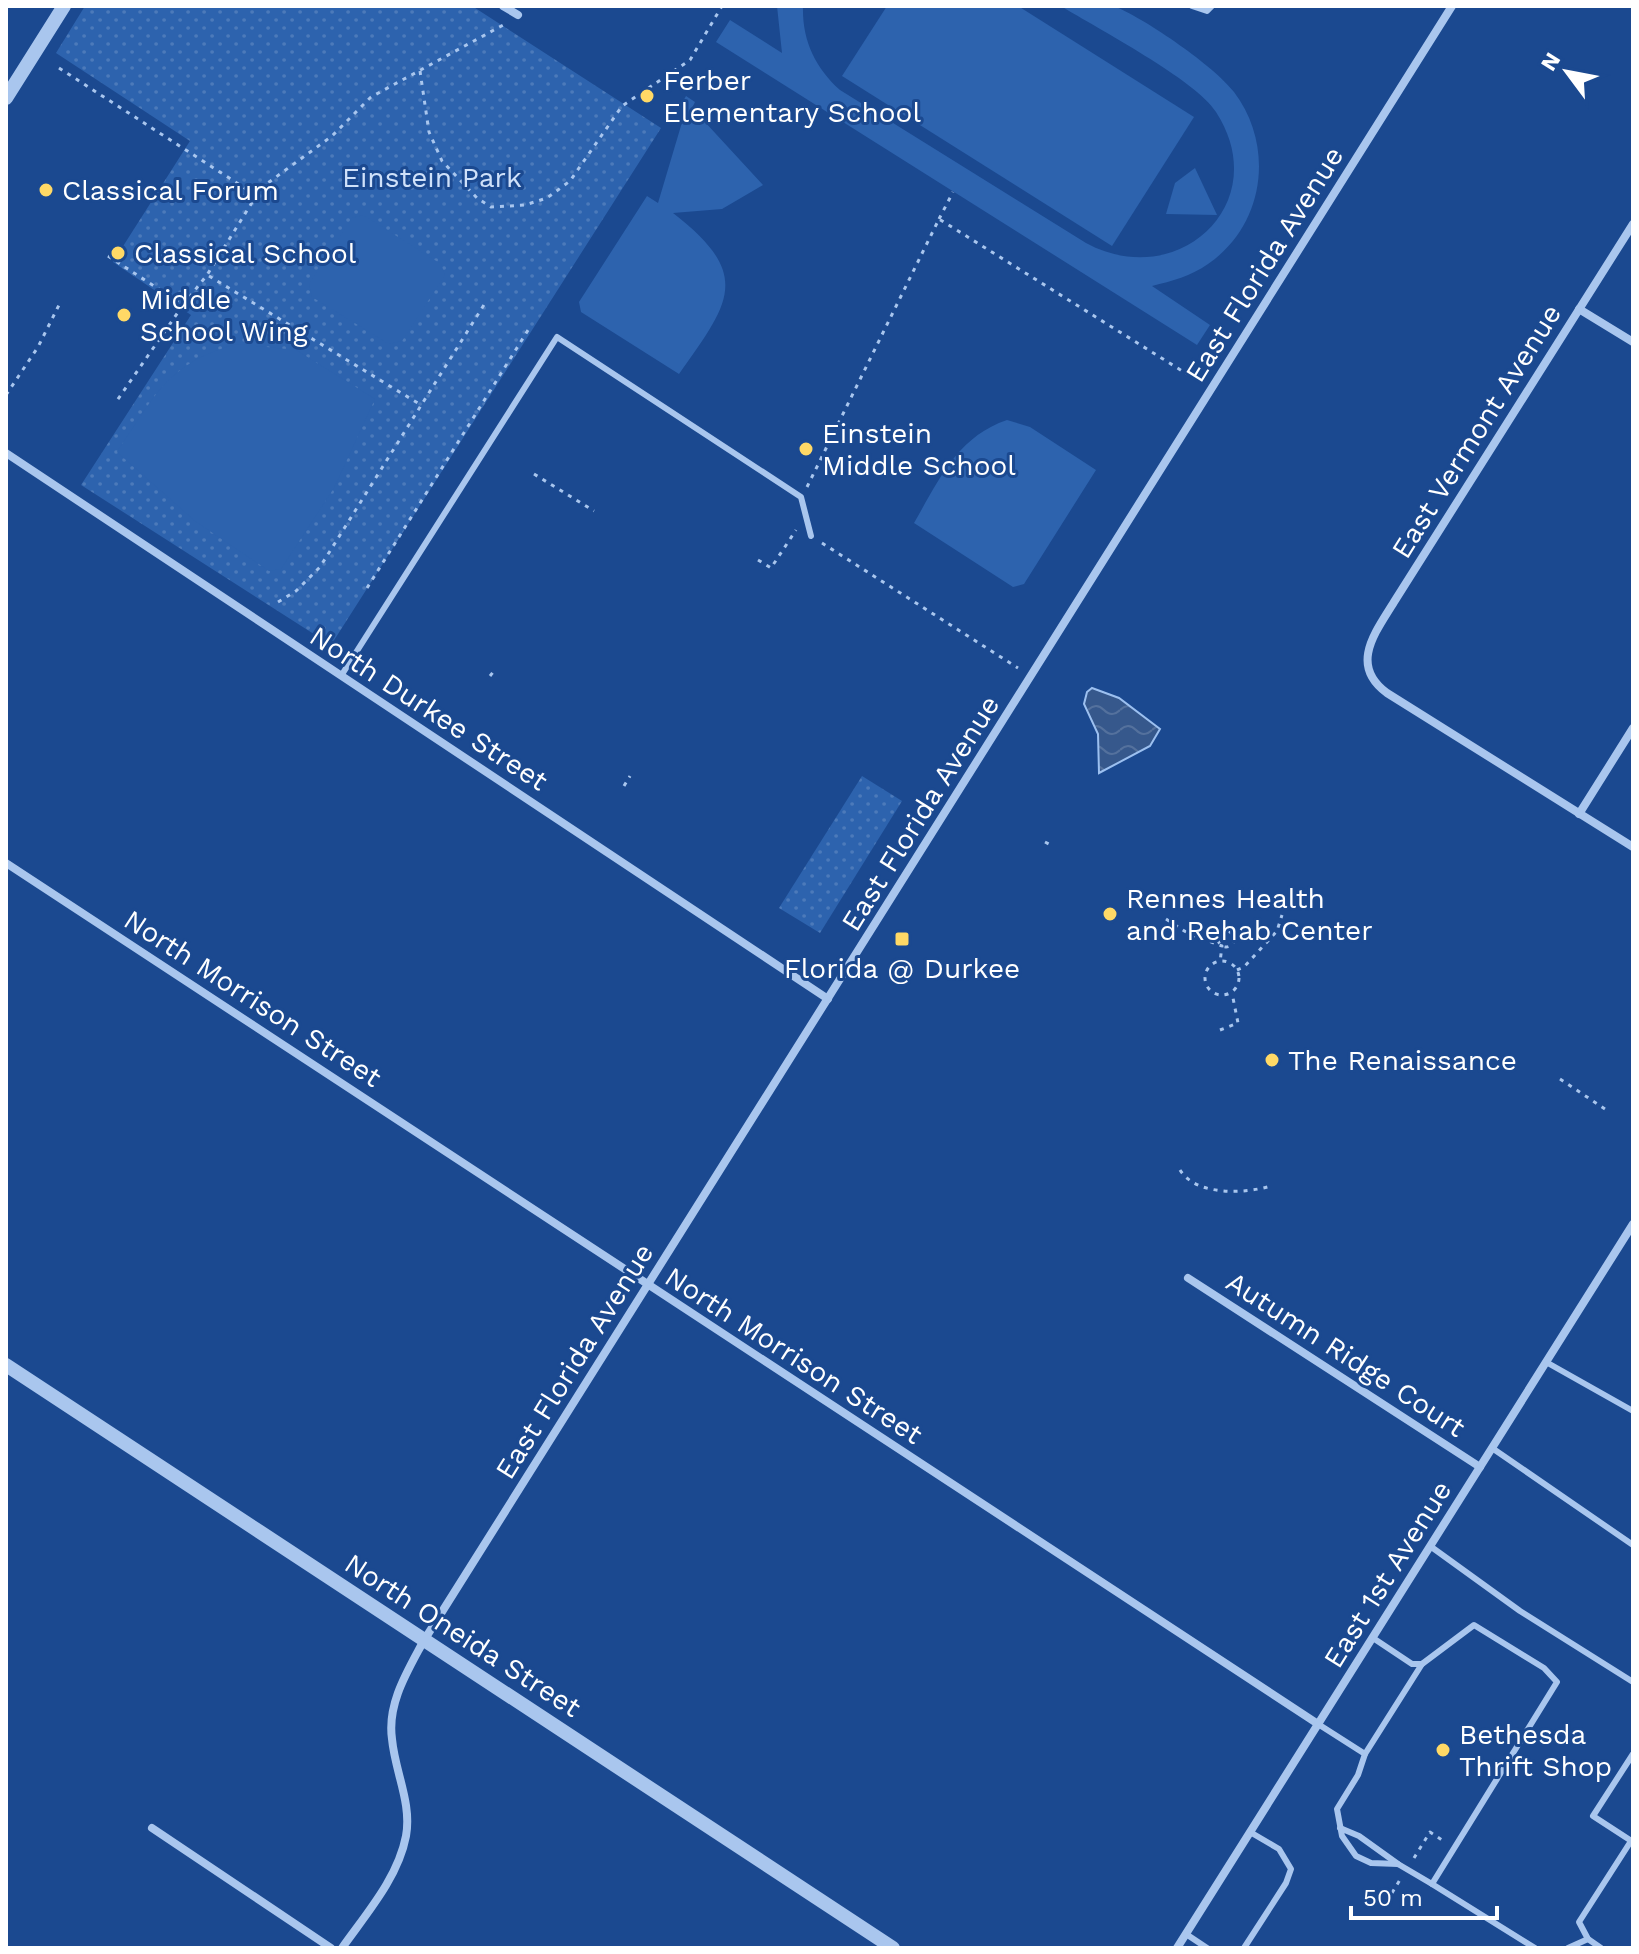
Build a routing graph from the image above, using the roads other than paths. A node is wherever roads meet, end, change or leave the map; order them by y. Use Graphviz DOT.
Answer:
graph roads {
  1 [pos="64,6"];
  2 [pos="503,6"];
  3 [pos="1192,6"];
  4 [pos="1212,6"];
  5 [pos="1452,6"];
  6 [pos="518,15"];
  7 [pos="6,98"];
  8 [pos="1633,224"];
  9 [pos="1579,309"];
  10 [pos="1633,342"];
  11 [pos="6,453"];
  12 [pos="811,536"];
  13 [pos="341,676"];
  14 [pos="1633,728"];
  15 [pos="1579,814"];
  16 [pos="1633,847"];
  17 [pos="6,863"];
  18 [pos="828,999"];
  19 [pos="1633,1224"];
  20 [pos="1188,1278"];
  21 [pos="646,1286"];
  22 [pos="1546,1362"];
  23 [pos="6,1365"];
  24 [pos="1633,1411"];
  25 [pos="1492,1448"];
  26 [pos="1480,1467"];
  27 [pos="1633,1545"];
  28 [pos="1430,1546"];
  29 [pos="1373,1638"];
  30 [pos="423,1642"];
  31 [pos="1422,1664"];
  32 [pos="1633,1682"];
  33 [pos="1318,1724"];
  34 [pos="1365,1754"];
  35 [pos="1633,1754"];
  36 [pos="1339,1827"];
  37 [pos="152,1828"];
  38 [pos="1250,1832"];
  39 [pos="1632,1842"];
  40 [pos="1398,1864"];
  41 [pos="1432,1884"];
  42 [pos="1186,1934"];
  43 [pos="1588,1939"];
  44 [pos="331,1948"];
  45 [pos="342,1948"];
  46 [pos="893,1948"];
  47 [pos="1177,1948"];
  48 [pos="1207,1948"];
  49 [pos="1244,1948"];
  50 [pos="1535,1948"];
  51 [pos="1568,1948"];
  52 [pos="1601,1948"];
  1 -- 7 [label="street"];
  2 -- 6 [label="street"];
  3 -- 4 [label="lane"];
  5 -- 18 [label="street, East Florida Avenue"];
  8 -- 9 [label="street, East Vermont Avenue"];
  9 -- 10 [label="street"];
  9 -- 15 [label="street, East Vermont Avenue"];
  11 -- 13 [label="street, North Durkee Street"];
  12 -- 13 [label="lane"];
  13 -- 18 [label="street, North Durkee Street"];
  14 -- 15 [label="street"];
  15 -- 16 [label="street"];
  17 -- 21 [label="street, North Morrison Street"];
  18 -- 21 [label="street, East Florida Avenue"];
  19 -- 22 [label="street, East 1st Avenue"];
  20 -- 26 [label="street, Autumn Ridge Court"];
  21 -- 30 [label="street, East Florida Avenue"];
  21 -- 33 [label="street, North Morrison Street"];
  22 -- 24 [label="lane"];
  22 -- 25 [label="street, East 1st Avenue"];
  23 -- 30 [label="street, North Oneida Street"];
  25 -- 26 [label="street, East 1st Avenue"];
  25 -- 27 [label="lane"];
  26 -- 28 [label="street, East 1st Avenue"];
  28 -- 29 [label="street, East 1st Avenue"];
  28 -- 32 [label="lane"];
  29 -- 31 [label="lane"];
  29 -- 33 [label="street, East 1st Avenue"];
  30 -- 45 [label="street, East Florida Avenue"];
  30 -- 46 [label="street, North Oneida Street"];
  31 -- 34 [label="lane"];
  31 -- 41 [label="lane"];
  33 -- 34 [label="lane"];
  33 -- 38 [label="street, East 1st Avenue"];
  34 -- 36 [label="lane"];
  35 -- 39 [label="lane"];
  36 -- 40 [label="lane"];
  36 -- 40 [label="lane"];
  37 -- 44 [label="street"];
  38 -- 42 [label="street, East 1st Avenue"];
  38 -- 49 [label="lane"];
  39 -- 43 [label="lane"];
  40 -- 41 [label="lane"];
  41 -- 50 [label="lane"];
  42 -- 47 [label="street, East 1st Avenue"];
  42 -- 48 [label="lane"];
  43 -- 51 [label="lane"];
  43 -- 52 [label="lane"];
}
